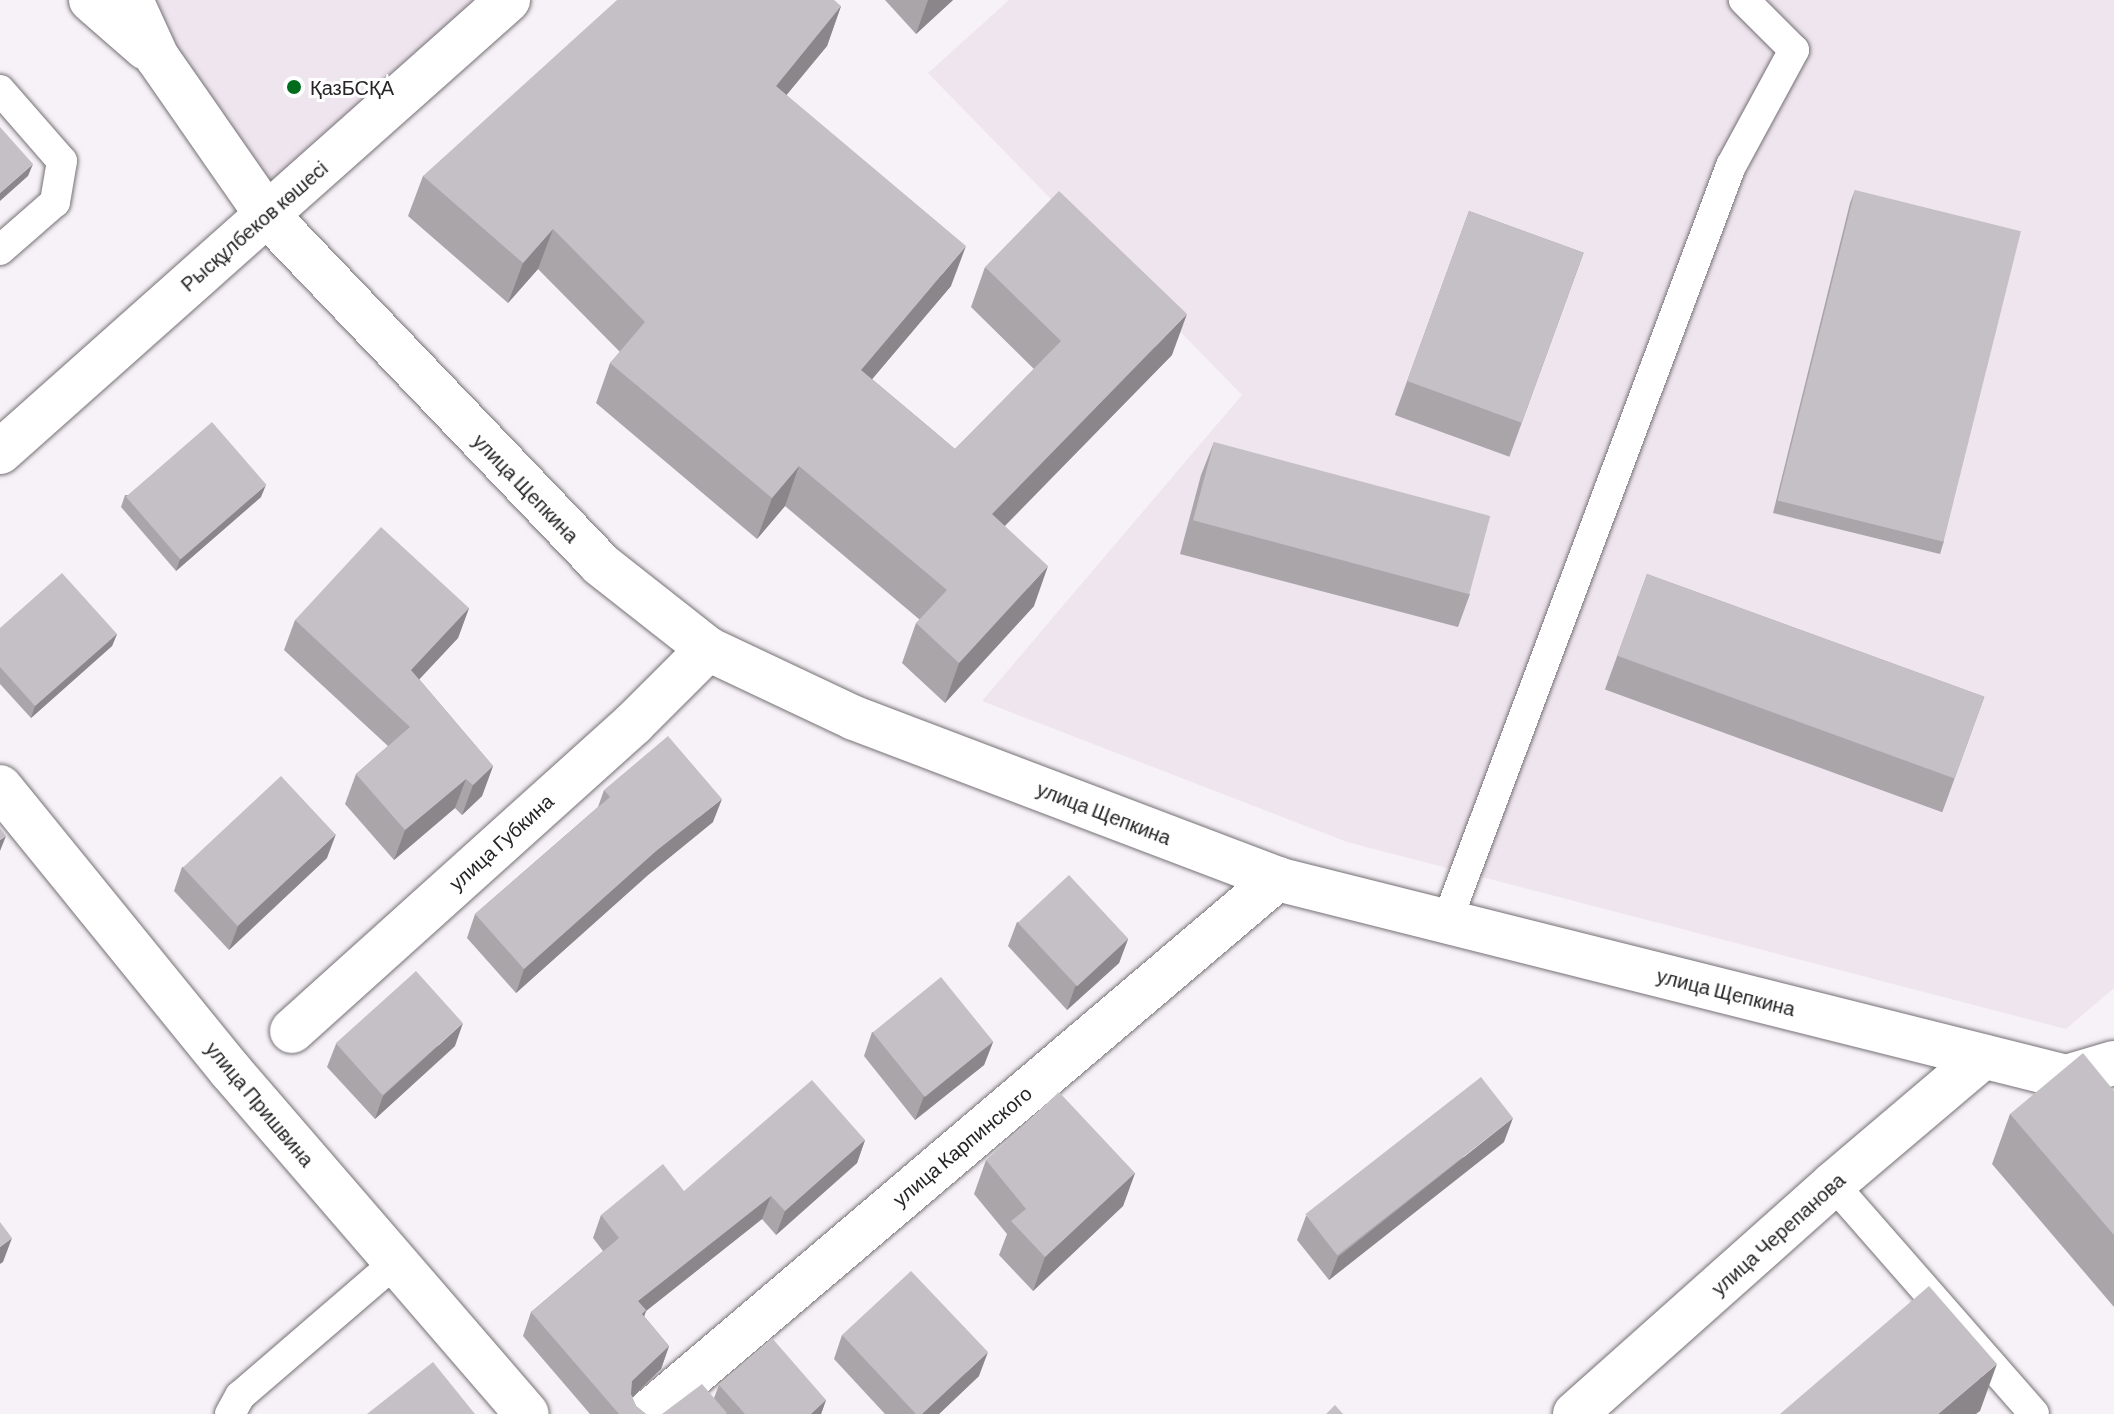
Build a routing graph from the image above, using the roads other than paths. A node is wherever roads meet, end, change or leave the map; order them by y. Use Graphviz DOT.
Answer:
graph roads {
  1 [pos="91,0"];
  2 [pos="116,0"];
  3 [pos="131,0"];
  4 [pos="508,0"];
  5 [pos="1744,0"];
  6 [pos="157,57"];
  7 [pos="0,90"];
  8 [pos="267,215"];
  9 [pos="0,250"];
  10 [pos="0,452"];
  11 [pos="708,649"];
  12 [pos="0,787"];
  13 [pos="1277,879"];
  14 [pos="1447,921"];
  15 [pos="292,1031"];
  16 [pos="1983,1057"];
  17 [pos="2114,1063"];
  18 [pos="1833,1184"];
  19 [pos="396,1262"];
  20 [pos="230,1414"];
  21 [pos="527,1414"];
  22 [pos="647,1414"];
  23 [pos="1575,1414"];
  24 [pos="2034,1414"];
  1 -- 6 [label="street"];
  2 -- 6 [label="lane"];
  3 -- 6 [label="street"];
  4 -- 8 [label="street, Рысқұлбеков көшесі"];
  5 -- 14 [label="lane"];
  6 -- 8 [label="street, улица Щепкина"];
  7 -- 9 [label="lane"];
  8 -- 10 [label="street, Рысқұлбеков көшесі"];
  8 -- 11 [label="street, улица Щепкина"];
  11 -- 13 [label="street, улица Щепкина"];
  11 -- 15 [label="street, улица Губкина"];
  12 -- 19 [label="street, улица Пришвина"];
  13 -- 14 [label="street, улица Щепкина"];
  13 -- 22 [label="street, улица Карпинского"];
  14 -- 16 [label="street, улица Щепкина"];
  16 -- 17 [label="street, улица Щепкина"];
  16 -- 18 [label="street, улица Черепанова"];
  18 -- 23 [label="street, улица Черепанова"];
  18 -- 24 [label="lane"];
  19 -- 20 [label="lane"];
  19 -- 21 [label="street, улица Пришвина"];
}
